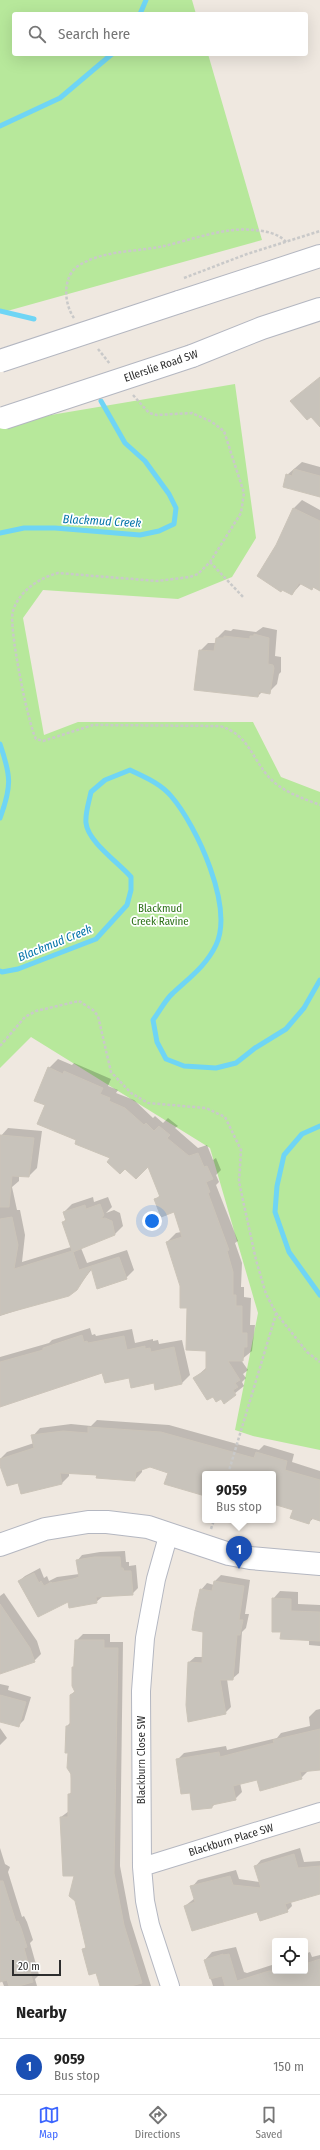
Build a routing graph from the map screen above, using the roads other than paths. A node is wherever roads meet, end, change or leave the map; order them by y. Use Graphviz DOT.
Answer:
graph roads {
  1 [pos="320,256"];
  2 [pos="320,296"];
  3 [pos="320,309"];
  4 [pos="262,328"];
  5 [pos="0,361"];
  6 [pos="2,418"];
  7 [pos="169,1533"];
  8 [pos="0,1545"];
  9 [pos="320,1564"];
  10 [pos="320,1812"];
  11 [pos="142,1867"];
  12 [pos="170,1986"];
  1 -- 5 [label="main road, bridge"];
  2 -- 4 [label="main road"];
  3 -- 4 [label="main road, Ellerslie Road SW"];
  4 -- 6 [label="main road, Ellerslie Road SW, bridge"];
  7 -- 8 [label="main road"];
  7 -- 9 [label="main road"];
  7 -- 11 [label="street, Blackburn Close SW"];
  10 -- 11 [label="street, Blackburn Place SW"];
  11 -- 12 [label="street, Blackburn Close SW"];
}
